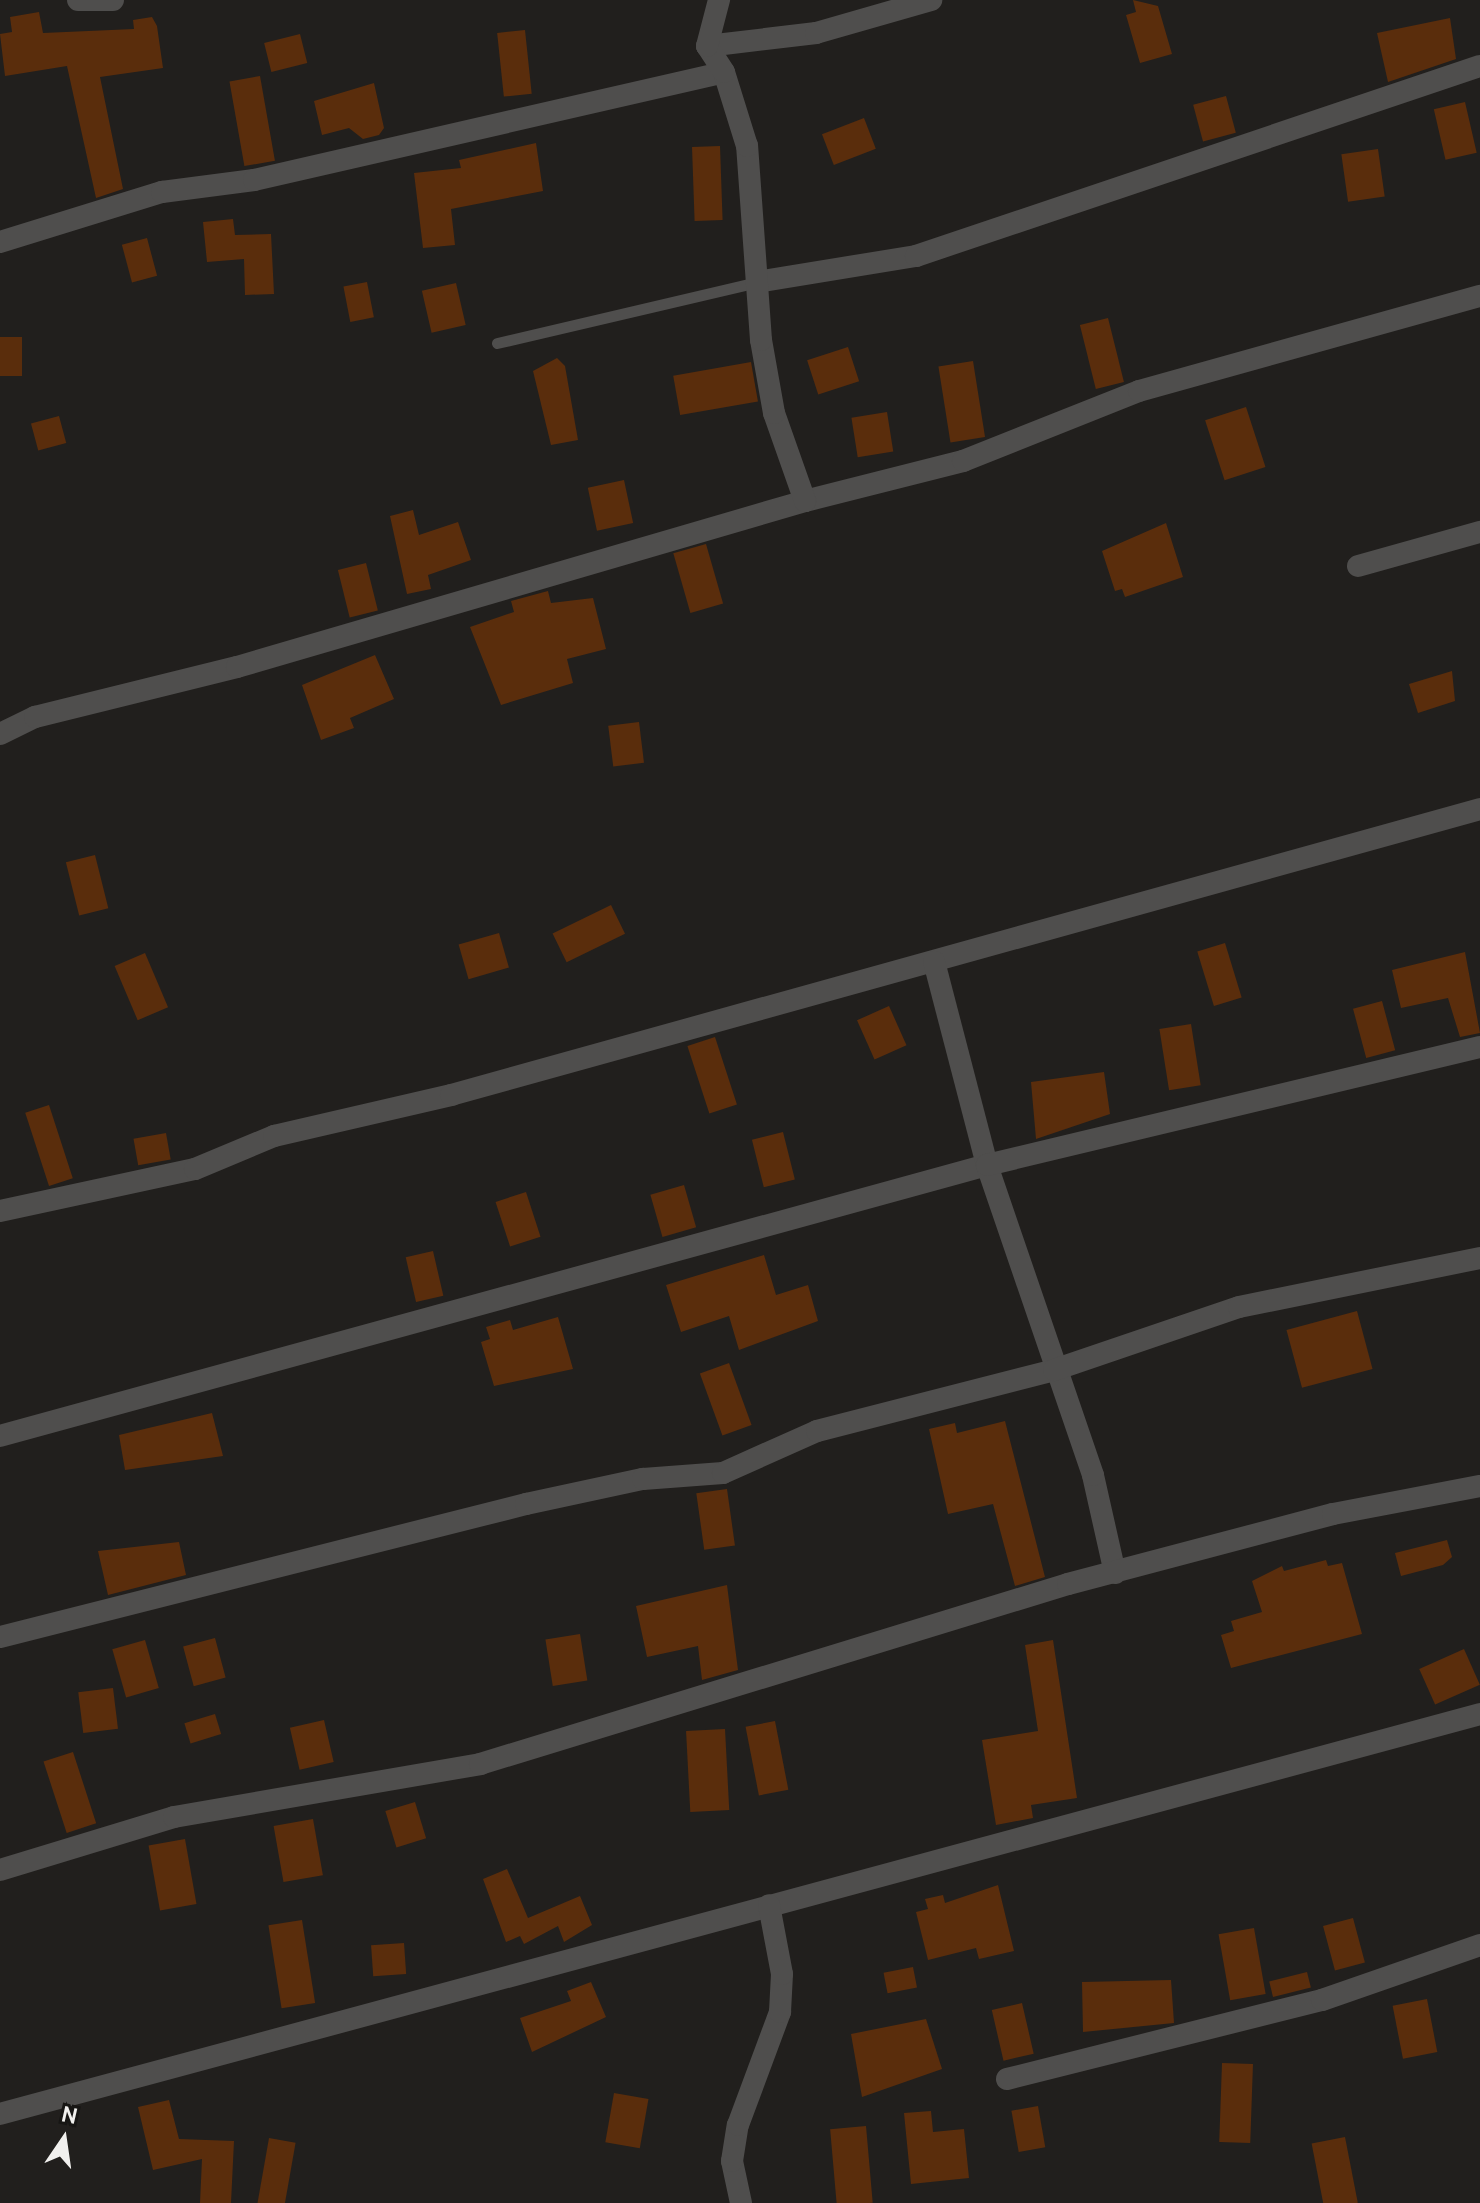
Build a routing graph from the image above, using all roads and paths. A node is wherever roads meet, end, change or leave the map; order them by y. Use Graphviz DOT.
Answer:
graph roads {
  1 [pos="78,0"];
  2 [pos="113,0"];
  3 [pos="719,0"];
  4 [pos="931,0"];
  5 [pos="707,46"];
  6 [pos="1480,66"];
  7 [pos="724,72"];
  8 [pos="0,242"];
  9 [pos="757,282"];
  10 [pos="1480,296"];
  11 [pos="497,343"];
  12 [pos="805,501"];
  13 [pos="1480,532"];
  14 [pos="1358,566"];
  15 [pos="0,734"];
  16 [pos="1480,809"];
  17 [pos="934,962"];
  18 [pos="1480,1047"];
  19 [pos="987,1165"];
  20 [pos="0,1211"];
  21 [pos="1480,1258"];
  22 [pos="1054,1370"];
  23 [pos="0,1436"];
  24 [pos="1480,1486"];
  25 [pos="1115,1573"];
  26 [pos="0,1637"];
  27 [pos="1480,1714"];
  28 [pos="0,1870"];
  29 [pos="769,1905"];
  30 [pos="1480,1945"];
  31 [pos="1007,2079"];
  32 [pos="0,2114"];
  33 [pos="741,2203"];
  1 -- 2 [label="street"];
  3 -- 5 [label="street"];
  4 -- 5 [label="street"];
  5 -- 7 [label="street"];
  6 -- 9 [label="street"];
  7 -- 8 [label="street"];
  7 -- 9 [label="street"];
  9 -- 11 [label="lane"];
  9 -- 12 [label="street"];
  10 -- 12 [label="street"];
  12 -- 15 [label="street"];
  13 -- 14 [label="street"];
  16 -- 17 [label="street"];
  17 -- 19 [label="street"];
  17 -- 20 [label="street"];
  18 -- 19 [label="street"];
  19 -- 22 [label="street"];
  19 -- 23 [label="street"];
  21 -- 22 [label="street"];
  22 -- 25 [label="street"];
  22 -- 26 [label="street"];
  24 -- 25 [label="street"];
  25 -- 28 [label="street"];
  27 -- 29 [label="street"];
  29 -- 32 [label="street"];
  29 -- 33 [label="street"];
  30 -- 31 [label="street"];
}
